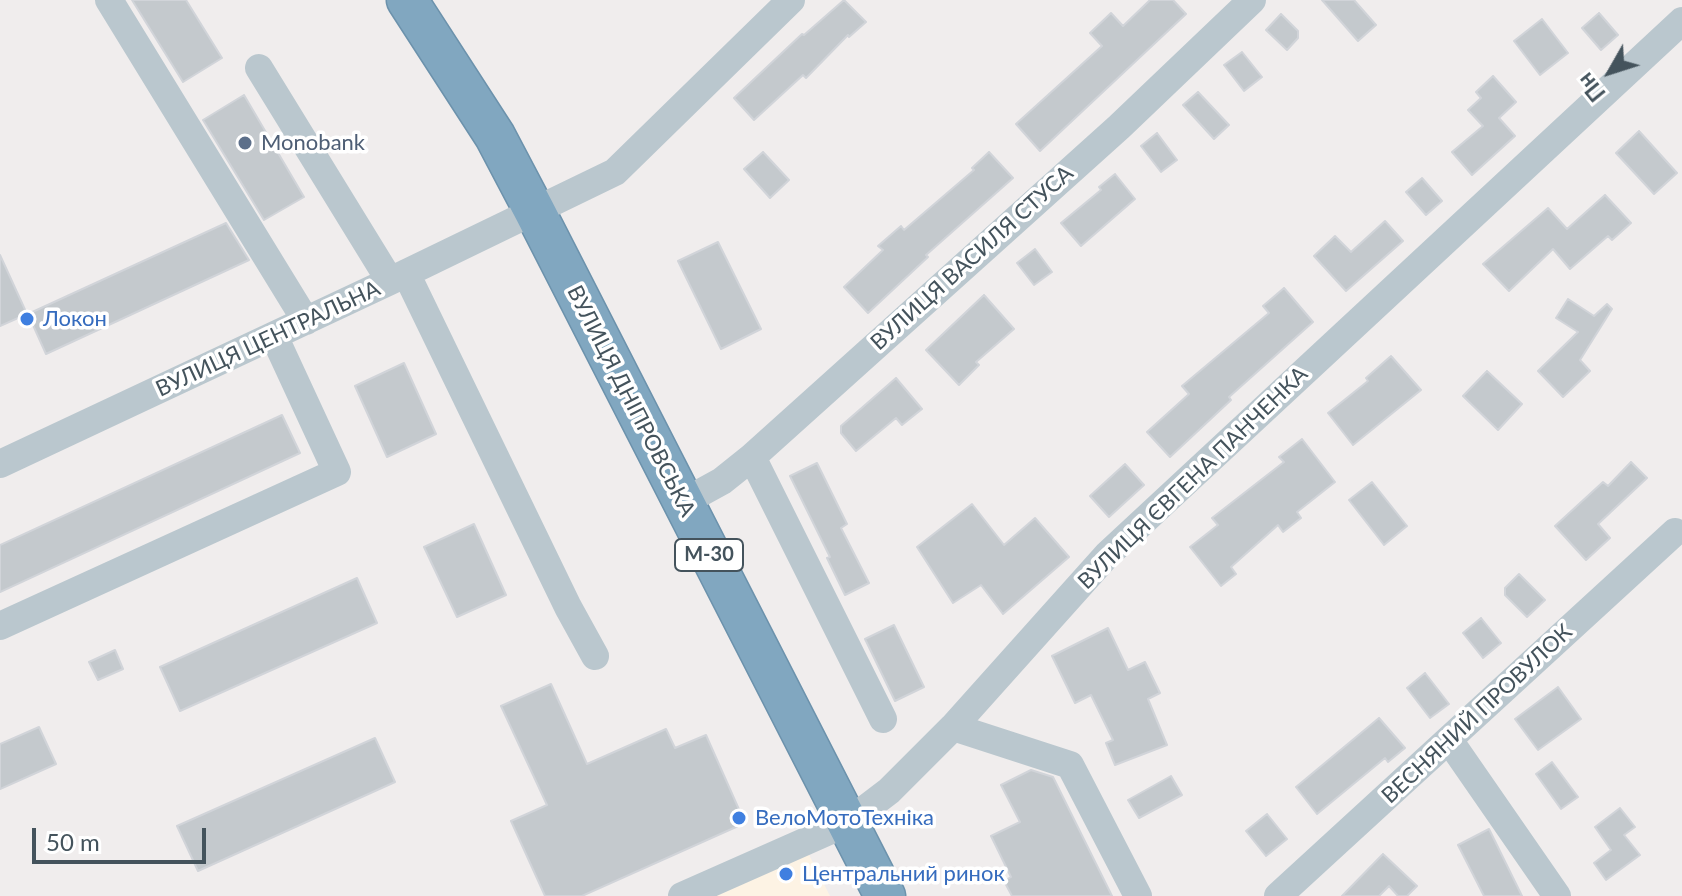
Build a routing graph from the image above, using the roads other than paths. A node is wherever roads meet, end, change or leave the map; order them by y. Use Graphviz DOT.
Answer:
graph roads {
  1 [pos="109,0"];
  2 [pos="407,0"];
  3 [pos="791,0"];
  4 [pos="1252,0"];
  5 [pos="1682,21"];
  6 [pos="259,68"];
  7 [pos="535,212"];
  8 [pos="398,277"];
  9 [pos="306,321"];
  10 [pos="274,336"];
  11 [pos="752,457"];
  12 [pos="1,460"];
  13 [pos="682,503"];
  14 [pos="1675,532"];
  15 [pos="0,626"];
  16 [pos="595,656"];
  17 [pos="883,719"];
  18 [pos="953,727"];
  19 [pos="1449,740"];
  20 [pos="847,823"];
  21 [pos="682,896"];
  22 [pos="885,896"];
  23 [pos="1138,896"];
  24 [pos="1278,896"];
  25 [pos="1557,896"];
  1 -- 9 [label="street"];
  2 -- 7 [label="highway, ВУЛИЦЯ ДНІПРОВСЬКА / М-30"];
  3 -- 7 [label="street, ВУЛИЦЯ ЦЕНТРАЛЬНА"];
  4 -- 11 [label="street, ВУЛИЦЯ ВАСИЛЯ СТУСА"];
  5 -- 18 [label="street, ВУЛИЦЯ ЄВГЕНА ПАНЧЕНКА"];
  6 -- 8 [label="street"];
  7 -- 8 [label="street, ВУЛИЦЯ ЦЕНТРАЛЬНА"];
  7 -- 13 [label="highway, ВУЛИЦЯ ДНІПРОВСЬКА / М-30"];
  8 -- 9 [label="street, ВУЛИЦЯ ЦЕНТРАЛЬНА"];
  8 -- 16 [label="street"];
  9 -- 10 [label="street, ВУЛИЦЯ ЦЕНТРАЛЬНА"];
  10 -- 12 [label="street, ВУЛИЦЯ ЦЕНТРАЛЬНА"];
  10 -- 15 [label="street"];
  11 -- 13 [label="street, ВУЛИЦЯ ВАСИЛЯ СТУСА"];
  11 -- 17 [label="street"];
  13 -- 20 [label="highway, ВУЛИЦЯ ДНІПРОВСЬКА / М-30"];
  14 -- 19 [label="street, ВЕСНЯНИЙ ПРОВУЛОК"];
  18 -- 20 [label="street, ВУЛИЦЯ ЄВГЕНА ПАНЧЕНКА"];
  18 -- 23 [label="street"];
  19 -- 24 [label="street, ВЕСНЯНИЙ ПРОВУЛОК"];
  19 -- 25 [label="street"];
  20 -- 21 [label="street, ВУЛИЦЯ ЄВГЕНА ПАНЧЕНКА"];
  20 -- 22 [label="highway, ВУЛИЦЯ ДНІПРОВСЬКА / М-30"];
}
